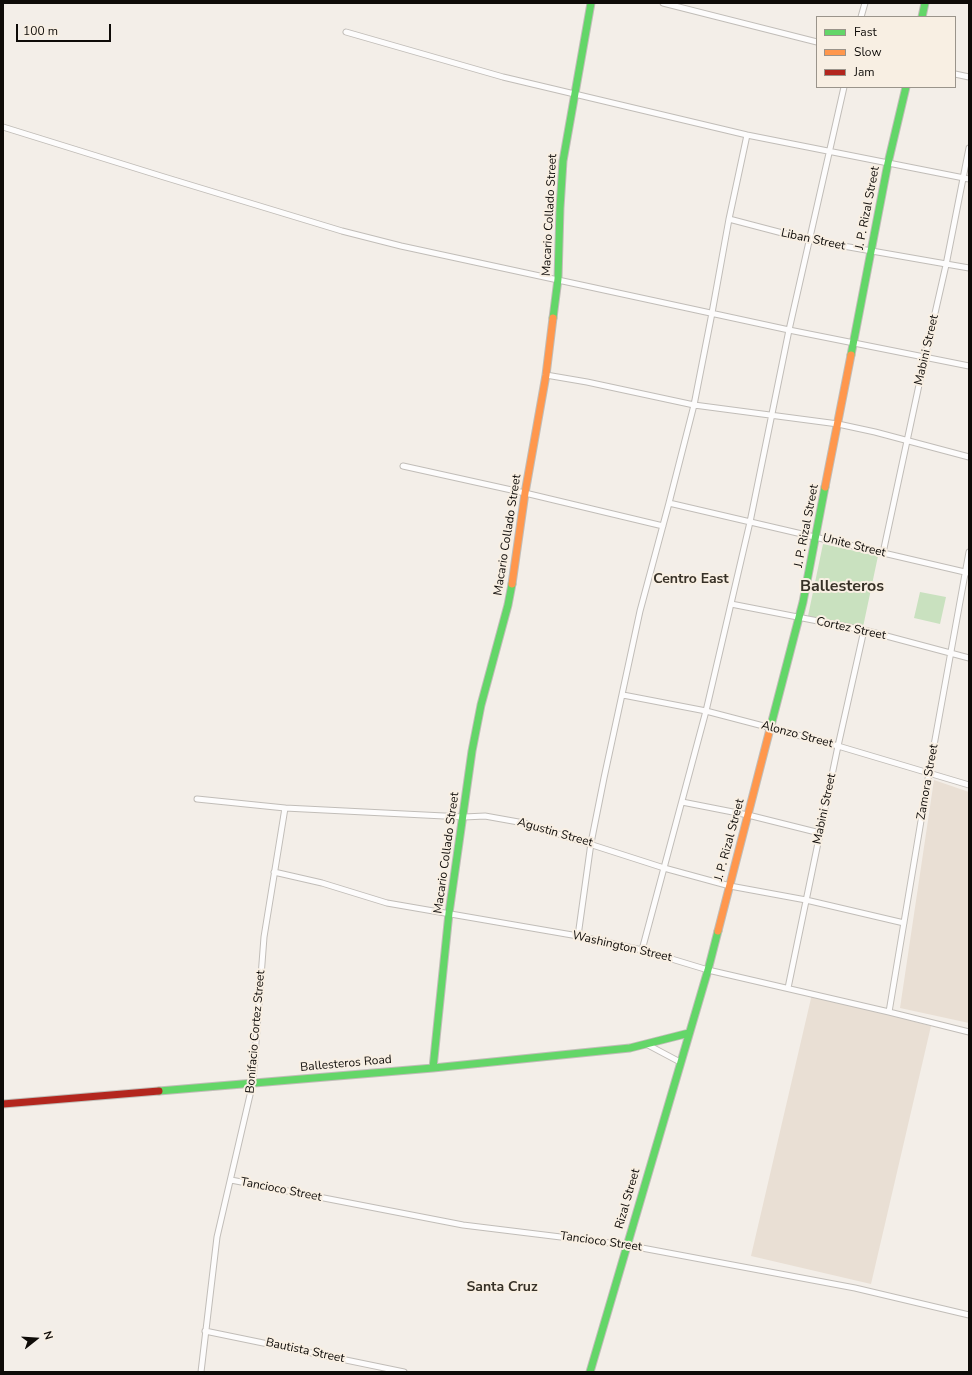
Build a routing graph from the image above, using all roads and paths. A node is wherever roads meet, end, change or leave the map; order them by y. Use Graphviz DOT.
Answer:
graph roads {
  1 [pos="591,3"];
  2 [pos="663,3"];
  3 [pos="865,3"];
  4 [pos="925,3"];
  5 [pos="862,16"];
  6 [pos="922,16"];
  7 [pos="346,32"];
  8 [pos="816,42"];
  9 [pos="956,74"];
  10 [pos="969,77"];
  11 [pos="844,88"];
  12 [pos="906,88"];
  13 [pos="574,94"];
  14 [pos="3,127"];
  15 [pos="748,136"];
  16 [pos="969,148"];
  17 [pos="830,152"];
  18 [pos="888,163"];
  19 [pos="963,178"];
  20 [pos="969,179"];
  21 [pos="728,219"];
  22 [pos="809,240"];
  23 [pos="870,251"];
  24 [pos="946,264"];
  25 [pos="969,268"];
  26 [pos="558,279"];
  27 [pos="712,313"];
  28 [pos="789,330"];
  29 [pos="853,342"];
  30 [pos="925,357"];
  31 [pos="969,366"];
  32 [pos="546,375"];
  33 [pos="694,405"];
  34 [pos="771,416"];
  35 [pos="838,424"];
  36 [pos="907,440"];
  37 [pos="969,457"];
  38 [pos="403,466"];
  39 [pos="525,493"];
  40 [pos="670,503"];
  41 [pos="750,522"];
  42 [pos="663,526"];
  43 [pos="816,537"];
  44 [pos="969,552"];
  45 [pos="883,553"];
  46 [pos="967,573"];
  47 [pos="731,604"];
  48 [pos="799,618"];
  49 [pos="864,630"];
  50 [pos="950,654"];
  51 [pos="969,658"];
  52 [pos="623,695"];
  53 [pos="706,711"];
  54 [pos="771,728"];
  55 [pos="838,746"];
  56 [pos="929,774"];
  57 [pos="969,785"];
  58 [pos="197,799"];
  59 [pos="682,802"];
  60 [pos="285,808"];
  61 [pos="748,815"];
  62 [pos="464,816"];
  63 [pos="820,833"];
  64 [pos="591,843"];
  65 [pos="664,868"];
  66 [pos="274,872"];
  67 [pos="730,886"];
  68 [pos="806,900"];
  69 [pos="449,913"];
  70 [pos="904,924"];
  71 [pos="578,936"];
  72 [pos="642,950"];
  73 [pos="708,970"];
  74 [pos="788,988"];
  75 [pos="889,1012"];
  76 [pos="969,1032"];
  77 [pos="688,1033"];
  78 [pos="648,1045"];
  79 [pos="680,1062"];
  80 [pos="433,1068"];
  81 [pos="253,1082"];
  82 [pos="3,1104"];
  83 [pos="231,1180"];
  84 [pos="626,1245"];
  85 [pos="969,1315"];
  86 [pos="205,1331"];
  87 [pos="201,1372"];
  88 [pos="404,1372"];
  89 [pos="590,1372"];
  1 -- 13 [label="main road, Macario Collado Street"];
  2 -- 8 [label="street"];
  3 -- 5 [label="street"];
  4 -- 6 [label="main road"];
  7 -- 13 [label="street"];
  9 -- 10 [label="street"];
  11 -- 17 [label="street"];
  12 -- 18 [label="main road, J. P. Rizal Street"];
  13 -- 15 [label="street"];
  13 -- 26 [label="main road, Macario Collado Street"];
  14 -- 26 [label="street"];
  15 -- 17 [label="street"];
  15 -- 21 [label="street"];
  16 -- 19 [label="street, Mabini Street"];
  17 -- 18 [label="street"];
  17 -- 22 [label="street"];
  18 -- 19 [label="street"];
  18 -- 23 [label="main road, J. P. Rizal Street"];
  19 -- 20 [label="street"];
  19 -- 24 [label="street, Mabini Street"];
  21 -- 22 [label="street, Liban Street"];
  21 -- 27 [label="street"];
  22 -- 23 [label="street, Liban Street"];
  22 -- 28 [label="street"];
  23 -- 24 [label="street, Liban Street"];
  23 -- 29 [label="main road, J. P. Rizal Street"];
  24 -- 25 [label="street, Liban Street"];
  24 -- 30 [label="street, Mabini Street"];
  26 -- 27 [label="street"];
  26 -- 32 [label="main road, Macario Collado Street"];
  27 -- 28 [label="street"];
  27 -- 33 [label="street"];
  28 -- 29 [label="street"];
  28 -- 34 [label="street"];
  29 -- 30 [label="street"];
  29 -- 35 [label="main road, J. P. Rizal Street"];
  30 -- 31 [label="street"];
  30 -- 36 [label="street, Mabini Street"];
  32 -- 33 [label="street"];
  32 -- 39 [label="main road, Macario Collado Street"];
  33 -- 34 [label="street"];
  33 -- 40 [label="street"];
  34 -- 35 [label="street"];
  34 -- 41 [label="street"];
  35 -- 36 [label="street"];
  35 -- 43 [label="main road, J. P. Rizal Street"];
  36 -- 37 [label="street"];
  36 -- 45 [label="street, Mabini Street"];
  38 -- 39 [label="street"];
  39 -- 42 [label="street"];
  39 -- 62 [label="main road, Macario Collado Street"];
  40 -- 41 [label="street, Unite Street"];
  40 -- 42 [label="street"];
  41 -- 43 [label="street, Unite Street"];
  41 -- 47 [label="street"];
  42 -- 52 [label="street"];
  43 -- 45 [label="street, Unite Street"];
  43 -- 48 [label="main road, J. P. Rizal Street"];
  44 -- 46 [label="street, Zamora Street"];
  45 -- 46 [label="street, Unite Street"];
  46 -- 50 [label="street, Zamora Street"];
  47 -- 48 [label="street, Cortez Street"];
  47 -- 53 [label="street"];
  48 -- 49 [label="street, Cortez Street"];
  48 -- 54 [label="main road, J. P. Rizal Street"];
  49 -- 50 [label="street, Cortez Street"];
  49 -- 55 [label="street, Mabini Street"];
  50 -- 51 [label="street, Cortez Street"];
  50 -- 56 [label="street, Zamora Street"];
  52 -- 53 [label="street, Alonzo Street"];
  52 -- 64 [label="street"];
  53 -- 54 [label="street, Alonzo Street"];
  53 -- 59 [label="street"];
  54 -- 55 [label="street, Alonzo Street"];
  54 -- 61 [label="main road, J. P. Rizal Street"];
  55 -- 56 [label="street, Alonzo Street"];
  55 -- 63 [label="street, Mabini Street"];
  56 -- 57 [label="street, Alonzo Street"];
  56 -- 70 [label="street, Zamora Street"];
  58 -- 60 [label="street, Agustin Street"];
  59 -- 61 [label="street"];
  59 -- 65 [label="street"];
  60 -- 62 [label="street, Agustin Street"];
  60 -- 66 [label="street, Bonifacio Cortez Street"];
  61 -- 63 [label="street"];
  61 -- 67 [label="main road, J. P. Rizal Street"];
  62 -- 64 [label="street, Agustin Street"];
  62 -- 69 [label="main road, Macario Collado Street"];
  63 -- 68 [label="street, Mabini Street"];
  64 -- 65 [label="street, Agustin Street"];
  64 -- 71 [label="street"];
  65 -- 67 [label="street, Agustin Street"];
  65 -- 72 [label="street"];
  66 -- 69 [label="street, Washington Street"];
  66 -- 81 [label="street, Bonifacio Cortez Street"];
  67 -- 68 [label="street, Agustin Street"];
  67 -- 73 [label="main road, J. P. Rizal Street"];
  68 -- 70 [label="street, Agustin Street"];
  68 -- 74 [label="street, Mabini Street"];
  69 -- 71 [label="street, Washington Street"];
  69 -- 80 [label="main road, Macario Collado Street"];
  70 -- 75 [label="street, Zamora Street"];
  71 -- 72 [label="street, Washington Street"];
  72 -- 73 [label="street, Washington Street"];
  73 -- 74 [label="street, Washington Street"];
  73 -- 77 [label="main road, J. P. Rizal Street"];
  74 -- 75 [label="street, Washington Street"];
  75 -- 76 [label="street, Washington Street"];
  77 -- 78 [label="main road, Ballesteros Road"];
  77 -- 79 [label="main road, Rizal Street"];
  78 -- 79 [label="street"];
  78 -- 80 [label="main road, Ballesteros Road"];
  79 -- 84 [label="main road, Rizal Street"];
  80 -- 81 [label="main road, Ballesteros Road"];
  81 -- 82 [label="main road, Ballesteros Road"];
  81 -- 83 [label="street, Bonifacio Cortez Street"];
  83 -- 84 [label="street, Tancioco Street"];
  83 -- 86 [label="street, Bonifacio Cortez Street"];
  84 -- 85 [label="street, Tancioco Street"];
  84 -- 89 [label="main road, Rizal Street"];
  86 -- 87 [label="street, Bonifacio Cortez Street"];
  86 -- 88 [label="street, Bautista Street"];
}
